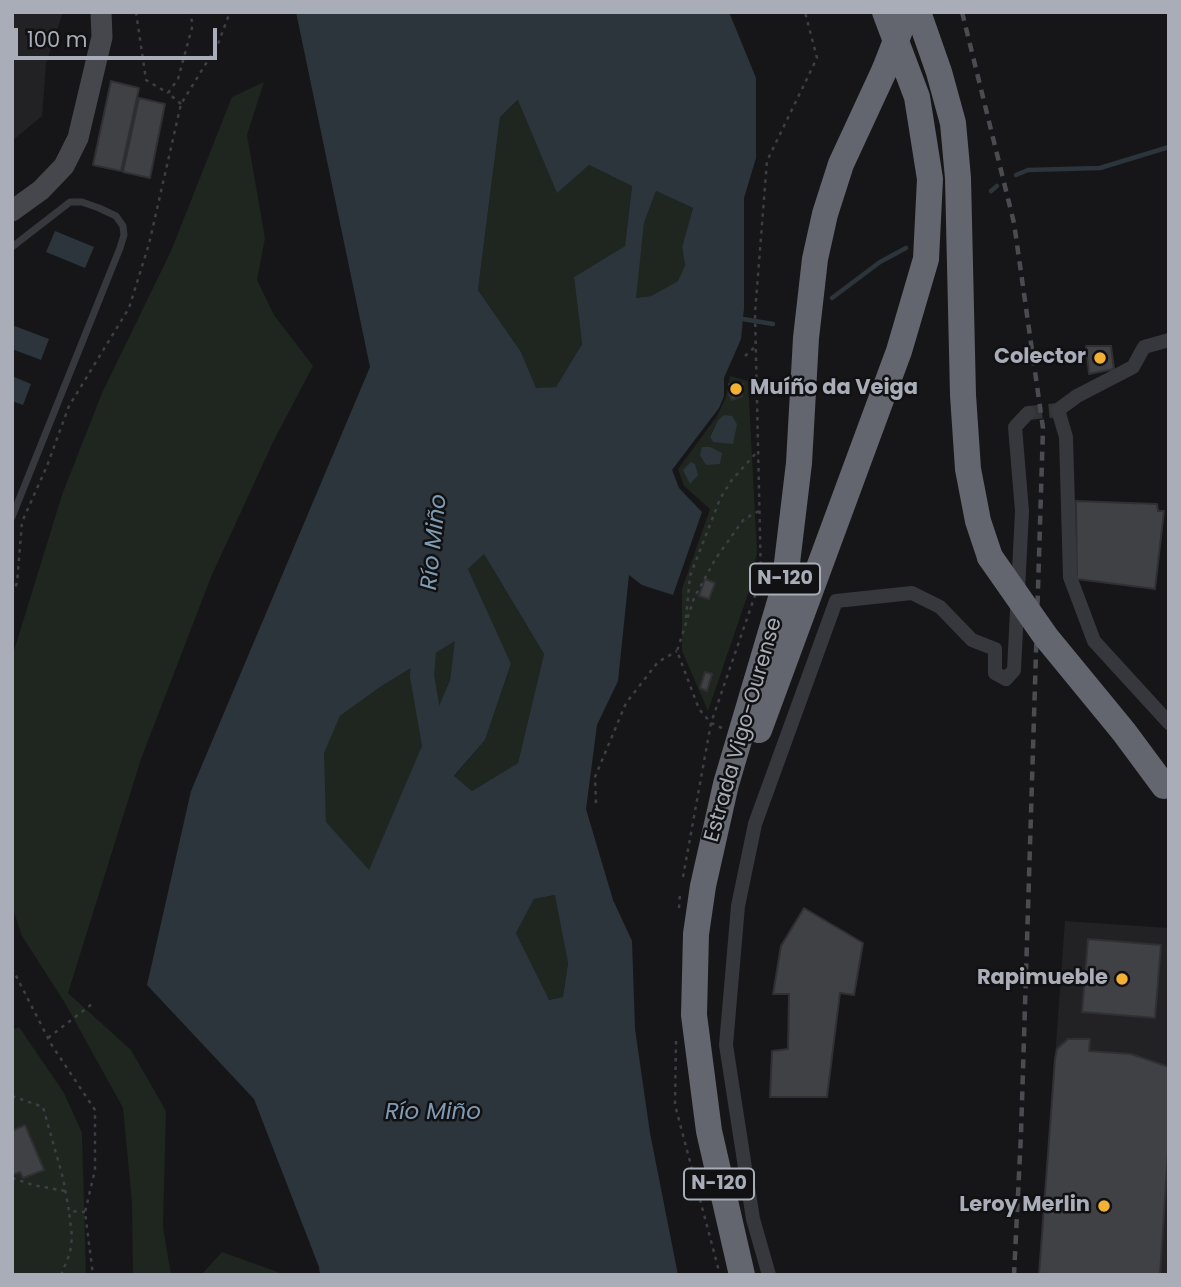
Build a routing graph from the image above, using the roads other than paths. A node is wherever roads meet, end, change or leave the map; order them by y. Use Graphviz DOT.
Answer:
graph roads {
  1 [pos="101,12"];
  2 [pos="885,12"];
  3 [pos="901,12"];
  4 [pos="907,12"];
  5 [pos="918,12"];
  6 [pos="885,69"];
  7 [pos="12,211"];
  8 [pos="12,247"];
  9 [pos="1169,340"];
  10 [pos="1028,413"];
  11 [pos="12,517"];
  12 [pos="1169,723"];
  13 [pos="1166,791"];
  14 [pos="704,1092"];
  15 [pos="742,1275"];
  16 [pos="769,1275"];
  1 -- 7 [label="main road"];
  2 -- 14 [label="highway"];
  3 -- 6 [label="highway, N-120, bridge"];
  4 -- 6 [label="highway, N-120, bridge"];
  5 -- 13 [label="highway, bridge"];
  6 -- 14 [label="highway, Estrada Vigo-Ourense / N-120"];
  8 -- 11 [label="lane"];
  9 -- 12 [label="street"];
  10 -- 16 [label="street"];
  14 -- 15 [label="highway, Estrada Vigo-Ourense / N-120"];
}
